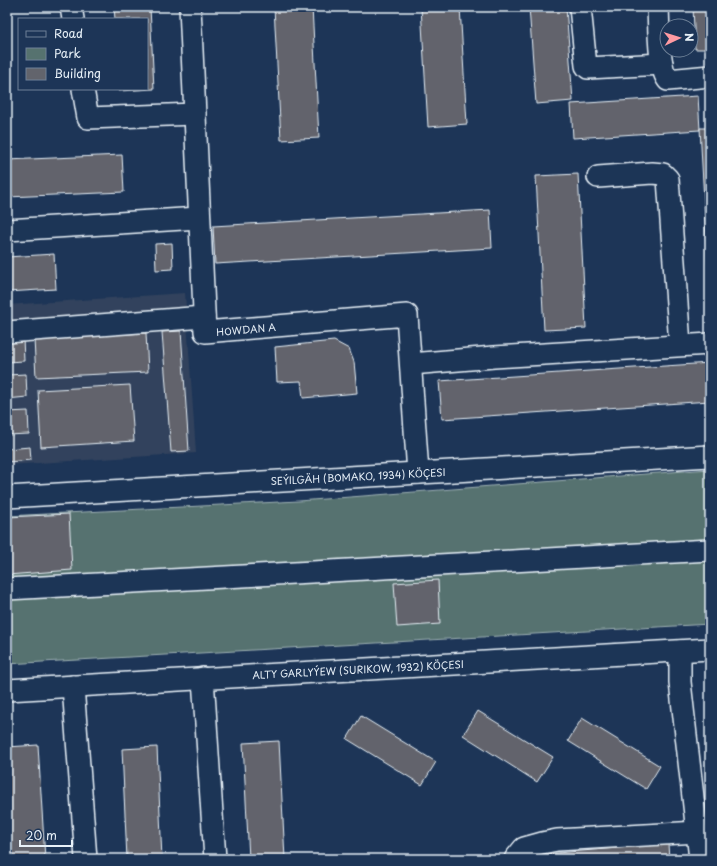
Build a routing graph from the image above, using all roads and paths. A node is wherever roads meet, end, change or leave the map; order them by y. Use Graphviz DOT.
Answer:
graph roads {
  1 [pos="71,7"];
  2 [pos="190,7"];
  3 [pos="580,7"];
  4 [pos="658,7"];
  5 [pos="73,18"];
  6 [pos="662,64"];
  7 [pos="710,76"];
  8 [pos="83,90"];
  9 [pos="195,114"];
  10 [pos="598,177"];
  11 [pos="199,218"];
  12 [pos="7,230"];
  13 [pos="204,317"];
  14 [pos="7,332"];
  15 [pos="710,344"];
  16 [pos="680,345"];
  17 [pos="411,364"];
  18 [pos="710,456"];
  19 [pos="418,473"];
  20 [pos="7,497"];
  21 [pos="710,550"];
  22 [pos="7,589"];
  23 [pos="710,649"];
  24 [pos="680,651"];
  25 [pos="203,678"];
  26 [pos="73,686"];
  27 [pos="7,690"];
  28 [pos="698,832"];
  29 [pos="86,859"];
  30 [pos="215,859"];
  31 [pos="515,859"];
  32 [pos="700,859"];
  1 -- 5 [label="street"];
  2 -- 9 [label="street, HOWDAN A"];
  3 -- 6 [label="street"];
  4 -- 6 [label="street"];
  6 -- 7 [label="street"];
  8 -- 9 [label="street"];
  9 -- 11 [label="street, HOWDAN A"];
  10 -- 16 [label="street"];
  11 -- 12 [label="street"];
  11 -- 13 [label="street, HOWDAN A"];
  13 -- 14 [label="street"];
  13 -- 17 [label="street, HOWDAN A"];
  15 -- 16 [label="street"];
  16 -- 17 [label="street"];
  17 -- 19 [label="street, HOWDAN A"];
  18 -- 19 [label="street, SEÝILGÄH (BOMAKO, 1934) KÖÇESI"];
  19 -- 20 [label="street, SEÝILGÄH (BOMAKO, 1934) KÖÇESI"];
  21 -- 22 [label="street"];
  23 -- 24 [label="street, ALTY GARLYÝEW (SURIKOW, 1932) KÖÇESI"];
  24 -- 25 [label="street, ALTY GARLYÝEW (SURIKOW, 1932) KÖÇESI"];
  24 -- 28 [label="street"];
  25 -- 26 [label="street, ALTY GARLYÝEW (SURIKOW, 1932) KÖÇESI"];
  25 -- 30 [label="street"];
  26 -- 27 [label="street, ALTY GARLYÝEW (SURIKOW, 1932) KÖÇESI"];
  26 -- 29 [label="street"];
  28 -- 31 [label="street"];
  28 -- 32 [label="street"];
}
